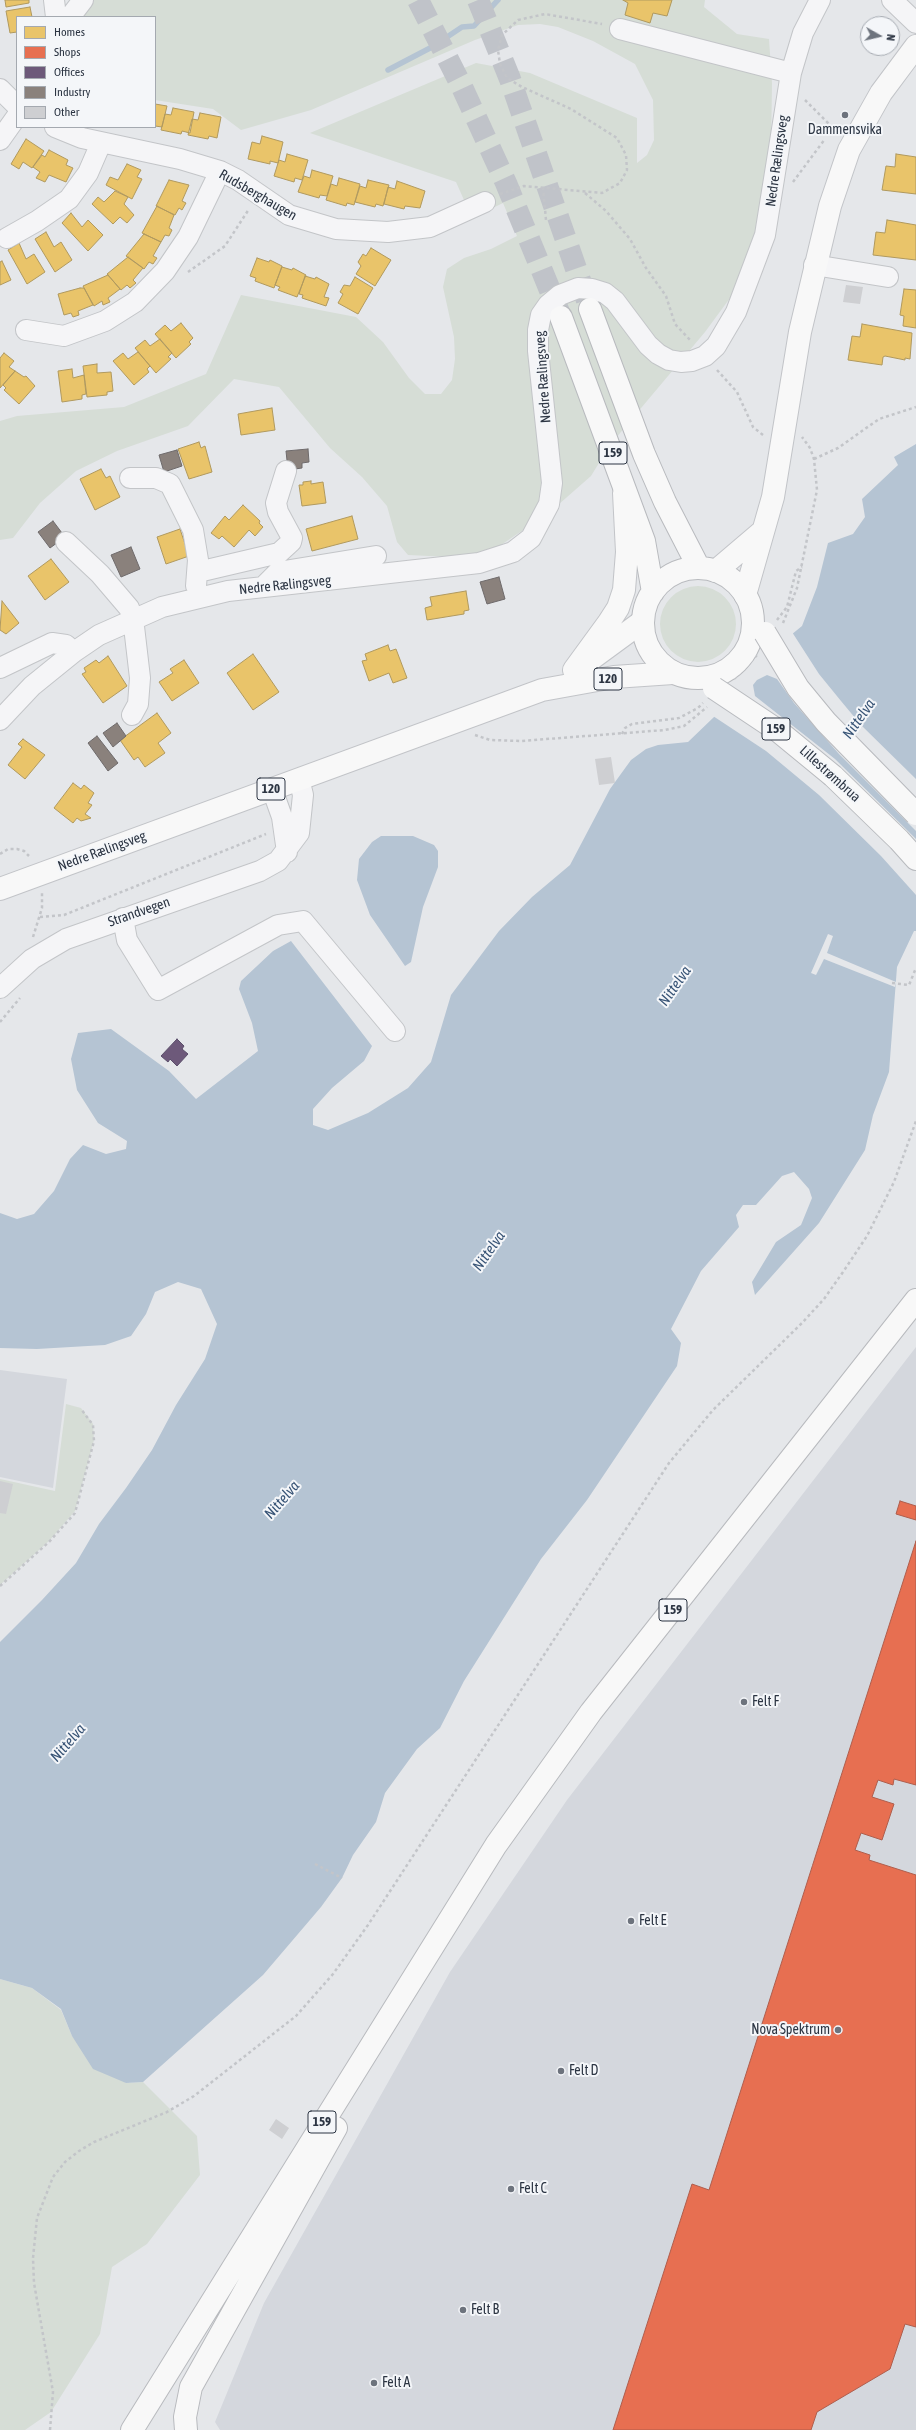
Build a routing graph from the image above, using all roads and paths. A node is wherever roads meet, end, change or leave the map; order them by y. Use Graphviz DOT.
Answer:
graph roads {
  1 [pos="54,0"];
  2 [pos="83,0"];
  3 [pos="820,0"];
  4 [pos="892,0"];
  5 [pos="56,16"];
  6 [pos="71,16"];
  7 [pos="916,23"];
  8 [pos="620,29"];
  9 [pos="916,46"];
  10 [pos="790,79"];
  11 [pos="12,100"];
  12 [pos="58,128"];
  13 [pos="833,128"];
  14 [pos="0,140"];
  15 [pos="825,140"];
  16 [pos="102,143"];
  17 [pos="220,171"];
  18 [pos="543,187"];
  19 [pos="585,193"];
  20 [pos="258,194"];
  21 [pos="773,194"];
  22 [pos="485,202"];
  23 [pos="546,220"];
  24 [pos="7,238"];
  25 [pos="814,265"];
  26 [pos="169,266"];
  27 [pos="888,277"];
  28 [pos="590,309"];
  29 [pos="561,317"];
  30 [pos="26,330"];
  31 [pos="700,350"];
  32 [pos="916,407"];
  33 [pos="783,428"];
  34 [pos="780,450"];
  35 [pos="814,460"];
  36 [pos="286,471"];
  37 [pos="130,478"];
  38 [pos="624,482"];
  39 [pos="763,531"];
  40 [pos="66,542"];
  41 [pos="376,556"];
  42 [pos="802,566"];
  43 [pos="707,570"];
  44 [pos="198,572"];
  45 [pos="263,587"];
  46 [pos="653,592"];
  47 [pos="195,598"];
  48 [pos="749,604"];
  49 [pos="133,618"];
  50 [pos="643,621"];
  51 [pos="767,636"];
  52 [pos="74,652"];
  53 [pos="0,668"];
  54 [pos="574,670"];
  55 [pos="673,673"];
  56 [pos="714,688"];
  57 [pos="542,690"];
  58 [pos="132,715"];
  59 [pos="466,718"];
  60 [pos="0,720"];
  61 [pos="622,734"];
  62 [pos="299,779"];
  63 [pos="272,789"];
  64 [pos="916,814"];
  65 [pos="272,831"];
  66 [pos="287,852"];
  67 [pos="0,854"];
  68 [pos="29,856"];
  69 [pos="916,859"];
  70 [pos="0,889"];
  71 [pos="41,891"];
  72 [pos="40,917"];
  73 [pos="122,918"];
  74 [pos="32,959"];
  75 [pos="916,968"];
  76 [pos="892,983"];
  77 [pos="0,988"];
  78 [pos="395,1031"];
  79 [pos="916,1121"];
  80 [pos="916,1300"];
  81 [pos="81,1410"];
  82 [pos="0,1586"];
  83 [pos="315,1864"];
  84 [pos="342,1878"];
  85 [pos="452,1914"];
  86 [pos="50,2430"];
  87 [pos="132,2430"];
  88 [pos="186,2430"];
  1 -- 5 [label="street"];
  2 -- 6 [label="street"];
  3 -- 10 [label="street, Nedre Rælingsveg"];
  4 -- 7 [label="street"];
  8 -- 10 [label="street"];
  8 -- 19 [label="path"];
  9 -- 25 [label="main road"];
  10 -- 13 [label="path"];
  10 -- 21 [label="street, Nedre Rælingsveg"];
  11 -- 14 [label="street"];
  12 -- 16 [label="street, Rudsberghaugen"];
  15 -- 21 [label="path"];
  16 -- 17 [label="street, Rudsberghaugen"];
  16 -- 24 [label="street"];
  17 -- 20 [label="street, Rudsberghaugen"];
  17 -- 26 [label="street"];
  18 -- 19 [label="path"];
  18 -- 22 [label="path"];
  18 -- 23 [label="path"];
  19 -- 31 [label="path"];
  20 -- 22 [label="street, Rudsberghaugen"];
  20 -- 26 [label="path"];
  21 -- 31 [label="street, Nedre Rælingsveg"];
  25 -- 27 [label="street"];
  25 -- 33 [label="main road"];
  26 -- 30 [label="street"];
  28 -- 43 [label="main road, 159"];
  29 -- 38 [label="main road, 159"];
  31 -- 34 [label="path"];
  31 -- 45 [label="street, Nedre Rælingsveg"];
  32 -- 35 [label="path"];
  33 -- 34 [label="main road"];
  33 -- 35 [label="path"];
  34 -- 39 [label="main road"];
  35 -- 42 [label="path"];
  36 -- 44 [label="street"];
  37 -- 44 [label="street"];
  38 -- 46 [label="main road, 159"];
  38 -- 54 [label="main road"];
  39 -- 43 [label="main road"];
  39 -- 48 [label="main road"];
  40 -- 49 [label="street"];
  41 -- 45 [label="street"];
  42 -- 51 [label="path"];
  42 -- 51 [label="path"];
  43 -- 46 [label="main road, 159"];
  43 -- 48 [label="main road"];
  44 -- 47 [label="street"];
  45 -- 47 [label="street, Nedre Rælingsveg"];
  46 -- 50 [label="main road, 159"];
  47 -- 49 [label="street, Nedre Rælingsveg"];
  48 -- 51 [label="main road"];
  48 -- 56 [label="main road, 159"];
  49 -- 52 [label="street, Nedre Rælingsveg"];
  49 -- 58 [label="street"];
  50 -- 54 [label="main road, Nedre Rælingsveg / 120"];
  50 -- 55 [label="main road, 159"];
  51 -- 56 [label="path"];
  51 -- 56 [label="path"];
  51 -- 64 [label="main road, bridge"];
  52 -- 53 [label="street"];
  52 -- 60 [label="street, Nedre Rælingsveg"];
  54 -- 57 [label="main road, Nedre Rælingsveg / 120"];
  55 -- 56 [label="main road, 159"];
  55 -- 57 [label="main road, Nedre Rælingsveg / 120"];
  56 -- 61 [label="path"];
  56 -- 61 [label="path"];
  56 -- 69 [label="main road, Lillestrømbrua / 159, bridge"];
  57 -- 59 [label="main road, Nedre Rælingsveg / 120"];
  59 -- 61 [label="path"];
  59 -- 62 [label="main road, Nedre Rælingsveg / 120"];
  62 -- 63 [label="main road, Nedre Rælingsveg / 120"];
  62 -- 66 [label="street, Strandvegen"];
  63 -- 66 [label="street"];
  63 -- 70 [label="main road, Nedre Rælingsveg / 120"];
  65 -- 72 [label="path"];
  66 -- 73 [label="street, Strandvegen"];
  67 -- 68 [label="path"];
  71 -- 72 [label="path"];
  72 -- 74 [label="path"];
  73 -- 74 [label="street, Strandvegen"];
  73 -- 78 [label="street"];
  74 -- 77 [label="street, Strandvegen"];
  75 -- 76 [label="path"];
  79 -- 86 [label="path"];
  80 -- 85 [label="main road, 159"];
  81 -- 82 [label="path"];
  83 -- 84 [label="path"];
  85 -- 87 [label="main road, 159"];
  85 -- 88 [label="main road"];
}
